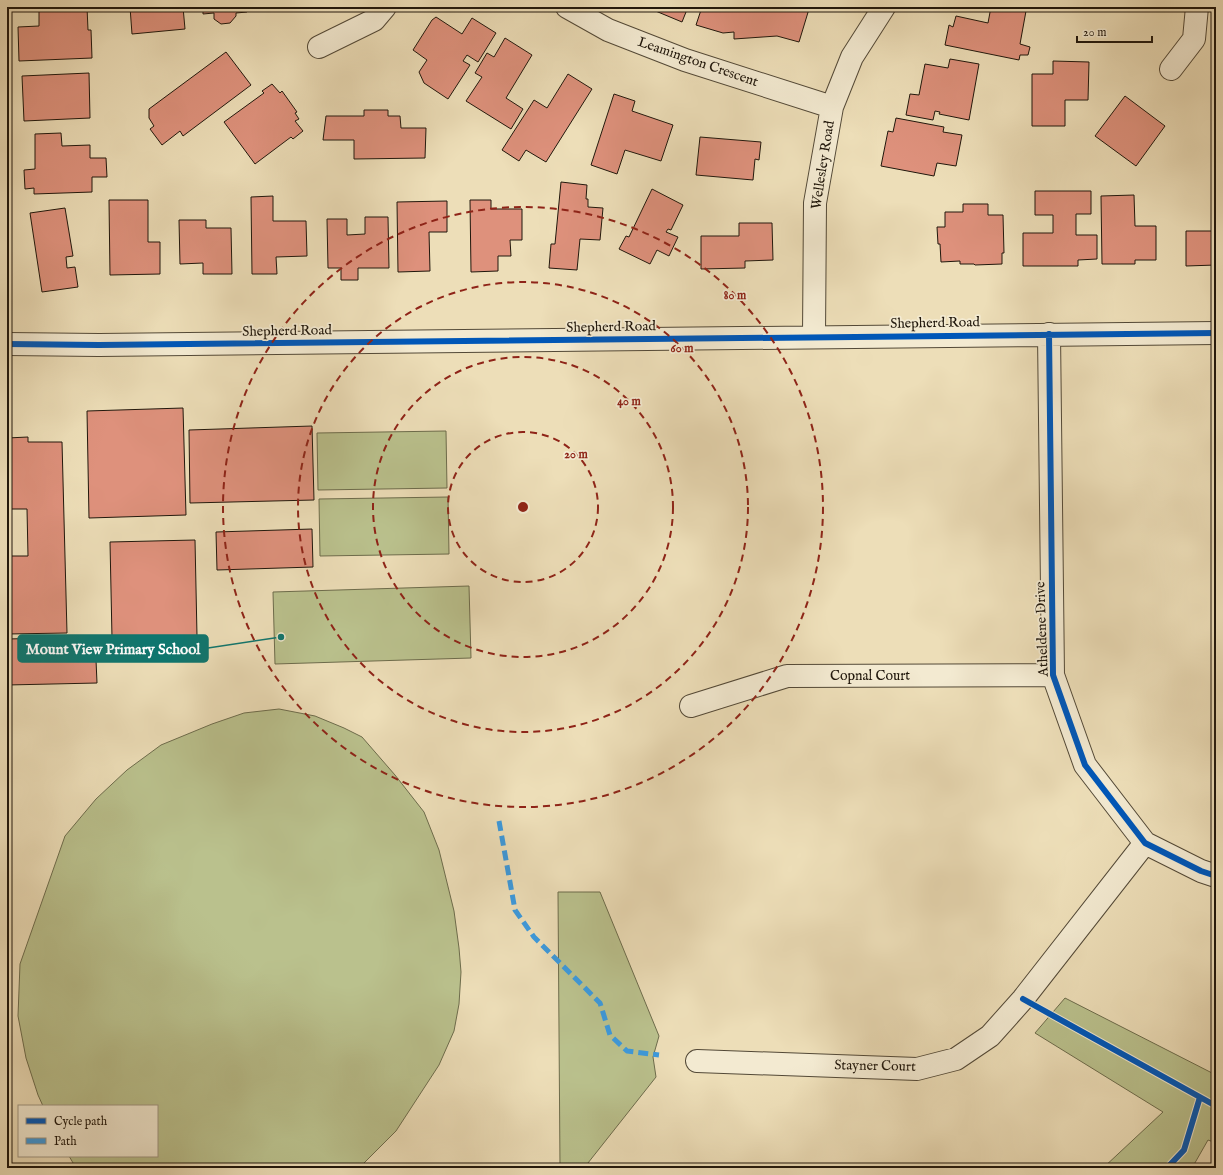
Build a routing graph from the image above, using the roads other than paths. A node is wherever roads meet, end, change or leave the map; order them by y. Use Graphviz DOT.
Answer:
graph roads {
  1 [pos="385,7"];
  2 [pos="567,7"];
  3 [pos="884,7"];
  4 [pos="1197,7"];
  5 [pos="319,47"];
  6 [pos="1171,69"];
  7 [pos="832,107"];
  8 [pos="1216,333"];
  9 [pos="1050,334"];
  10 [pos="814,336"];
  11 [pos="7,344"];
  12 [pos="1053,675"];
  13 [pos="691,706"];
  14 [pos="1145,843"];
  15 [pos="1216,876"];
  16 [pos="697,1061"];
  1 -- 5 [label="street"];
  2 -- 7 [label="street, Leamington Crescent"];
  3 -- 7 [label="street, Wellesley Road"];
  4 -- 6 [label="street"];
  7 -- 10 [label="street, Wellesley Road"];
  8 -- 9 [label="street, Shepherd Road"];
  9 -- 10 [label="street, Shepherd Road"];
  9 -- 12 [label="street, Atheldene Drive"];
  10 -- 11 [label="street, Shepherd Road"];
  12 -- 13 [label="street, Copnal Court"];
  12 -- 14 [label="street, Atheldene Drive"];
  14 -- 15 [label="street, Atheldene Drive"];
  14 -- 16 [label="street, Stayner Court"];
}
